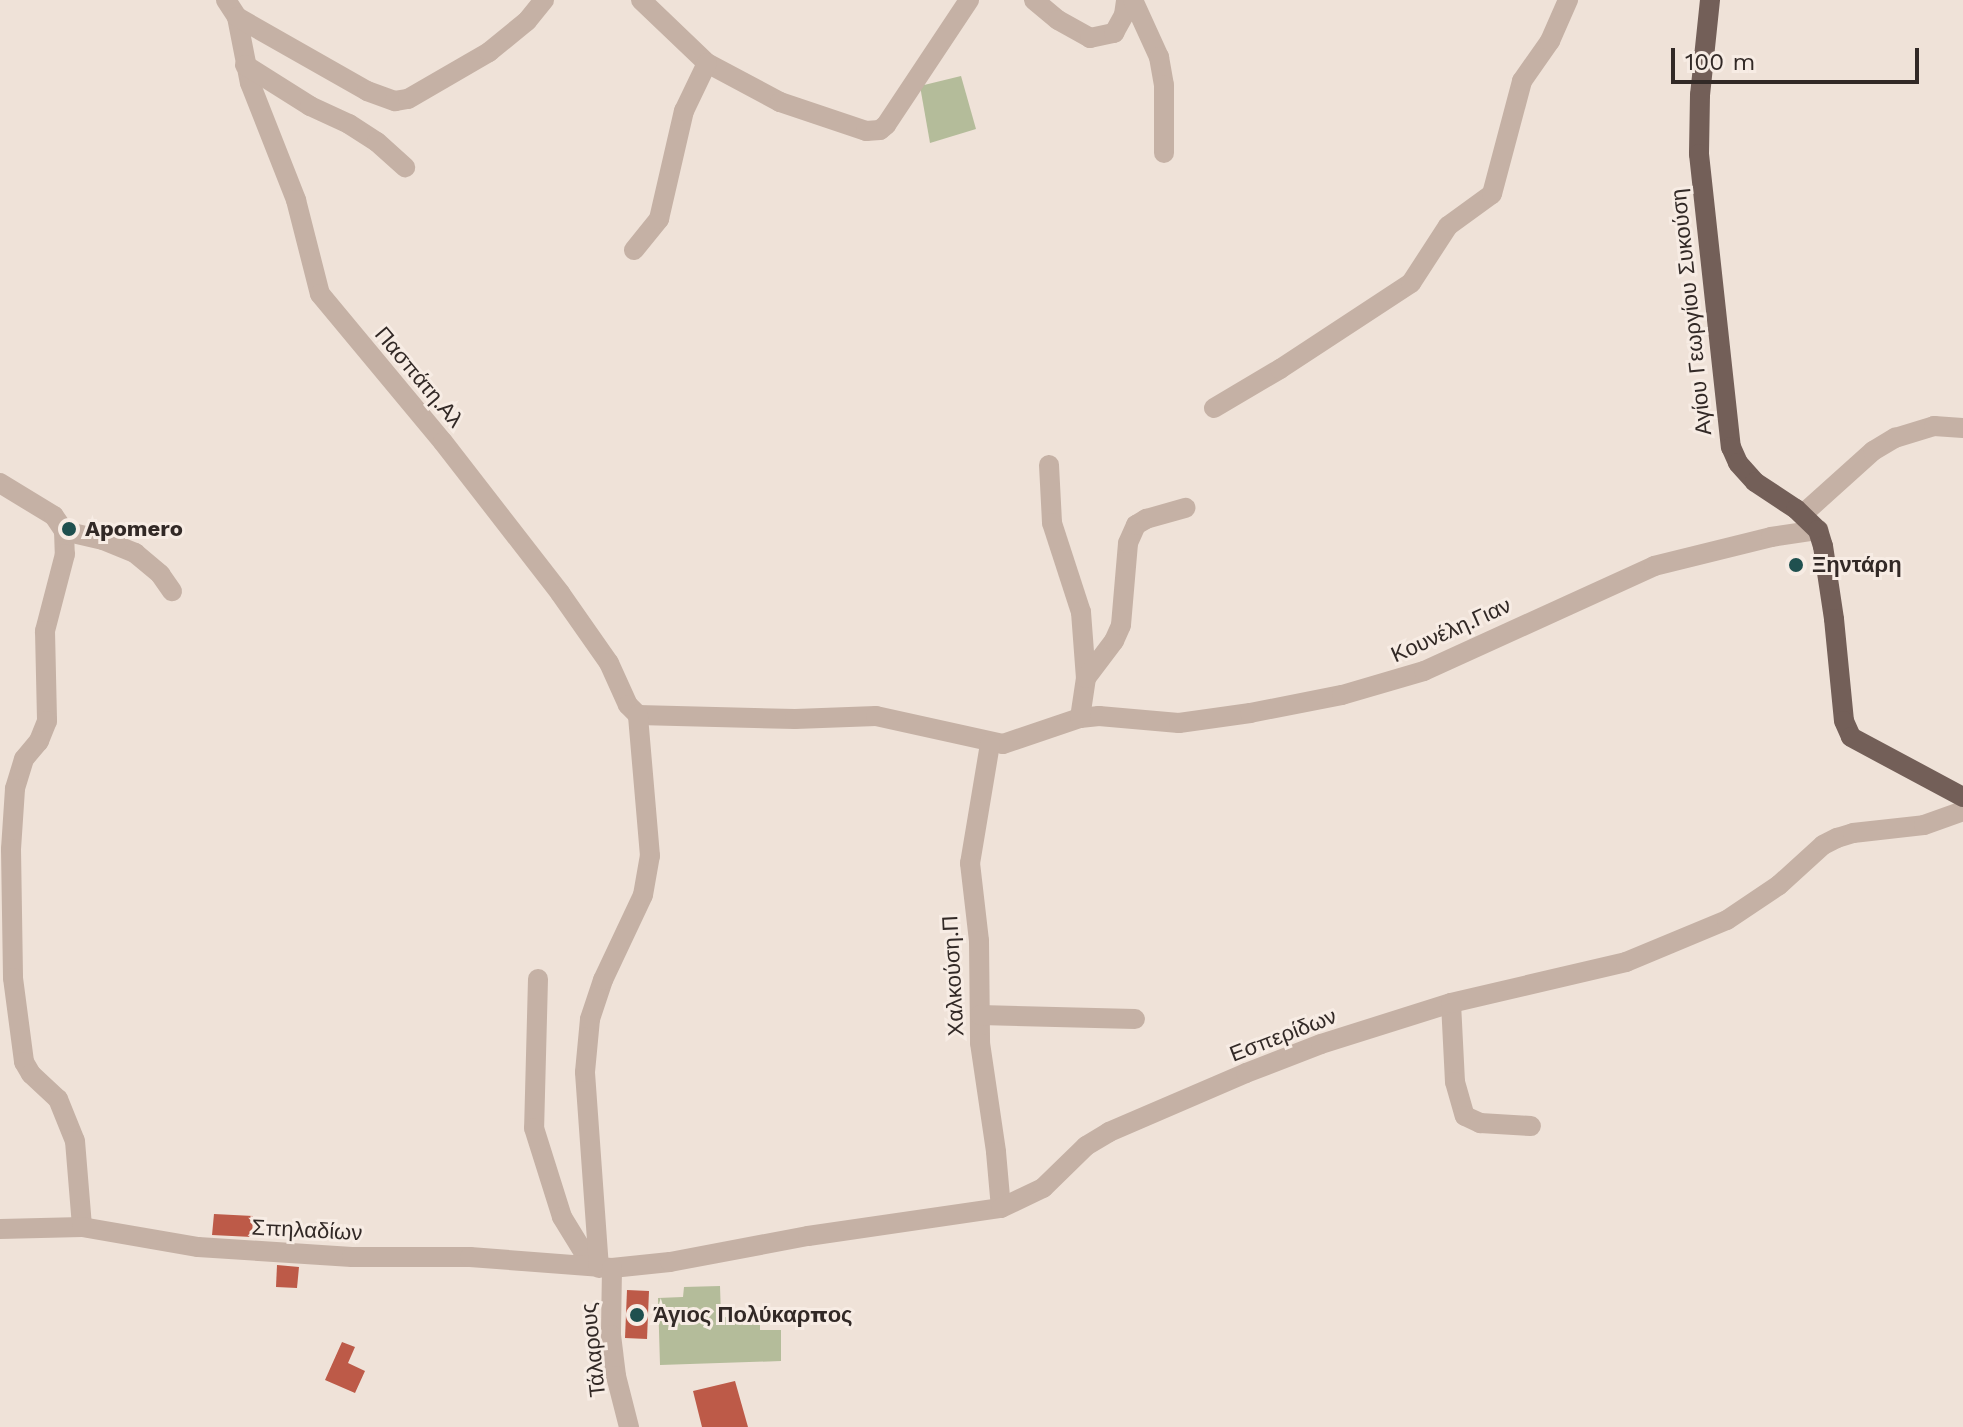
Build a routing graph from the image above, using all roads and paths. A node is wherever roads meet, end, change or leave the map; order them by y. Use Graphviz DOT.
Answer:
graph roads {
  1 [pos="544,0"];
  2 [pos="641,0"];
  3 [pos="969,0"];
  4 [pos="1034,0"];
  5 [pos="1126,0"];
  6 [pos="1133,0"];
  7 [pos="1568,0"];
  8 [pos="1710,0"];
  9 [pos="231,8"];
  10 [pos="707,63"];
  11 [pos="245,65"];
  12 [pos="1164,153"];
  13 [pos="405,167"];
  14 [pos="634,250"];
  15 [pos="1214,408"];
  16 [pos="1963,428"];
  17 [pos="1049,465"];
  18 [pos="0,483"];
  19 [pos="1185,508"];
  20 [pos="1803,514"];
  21 [pos="1818,530"];
  22 [pos="64,531"];
  23 [pos="172,591"];
  24 [pos="1086,678"];
  25 [pos="638,715"];
  26 [pos="1080,718"];
  27 [pos="990,744"];
  28 [pos="7,788"];
  29 [pos="1963,797"];
  30 [pos="1963,811"];
  31 [pos="538,979"];
  32 [pos="1451,1003"];
  33 [pos="980,1015"];
  34 [pos="1135,1019"];
  35 [pos="1531,1126"];
  36 [pos="1001,1208"];
  37 [pos="82,1227"];
  38 [pos="0,1229"];
  39 [pos="601,1267"];
  40 [pos="629,1427"];
  1 -- 9 [label="street"];
  2 -- 10 [label="street"];
  3 -- 10 [label="street"];
  4 -- 5 [label="street"];
  6 -- 12 [label="street"];
  7 -- 15 [label="street"];
  8 -- 20 [label="main road, Αγίου Γεωργίου Συκούση"];
  9 -- 11 [label="street, Πασπάτη.Αλ"];
  10 -- 14 [label="street"];
  11 -- 13 [label="street"];
  11 -- 25 [label="street, Πασπάτη.Αλ"];
  16 -- 20 [label="street"];
  17 -- 24 [label="street"];
  18 -- 22 [label="street"];
  19 -- 24 [label="street"];
  20 -- 21 [label="main road, Αγίου Γεωργίου Συκούση"];
  21 -- 26 [label="street, Κουνέλη.Γιαν"];
  21 -- 29 [label="main road"];
  22 -- 23 [label="street"];
  22 -- 28 [label="street"];
  24 -- 26 [label="street"];
  25 -- 27 [label="street"];
  25 -- 39 [label="street, Τάλαρους"];
  26 -- 27 [label="street, Κουνέλη.Γιαν"];
  27 -- 33 [label="street, Χαλκούση.Π"];
  28 -- 37 [label="street"];
  30 -- 32 [label="street, Εσπερίδων"];
  31 -- 39 [label="street"];
  32 -- 35 [label="street"];
  32 -- 36 [label="street, Εσπερίδων"];
  33 -- 34 [label="street"];
  33 -- 36 [label="street, Χαλκούση.Π"];
  36 -- 39 [label="street, Εσπερίδων"];
  37 -- 38 [label="street, Σπηλαδίων"];
  37 -- 39 [label="street, Σπηλαδίων"];
  39 -- 40 [label="street, Τάλαρους"];
}
